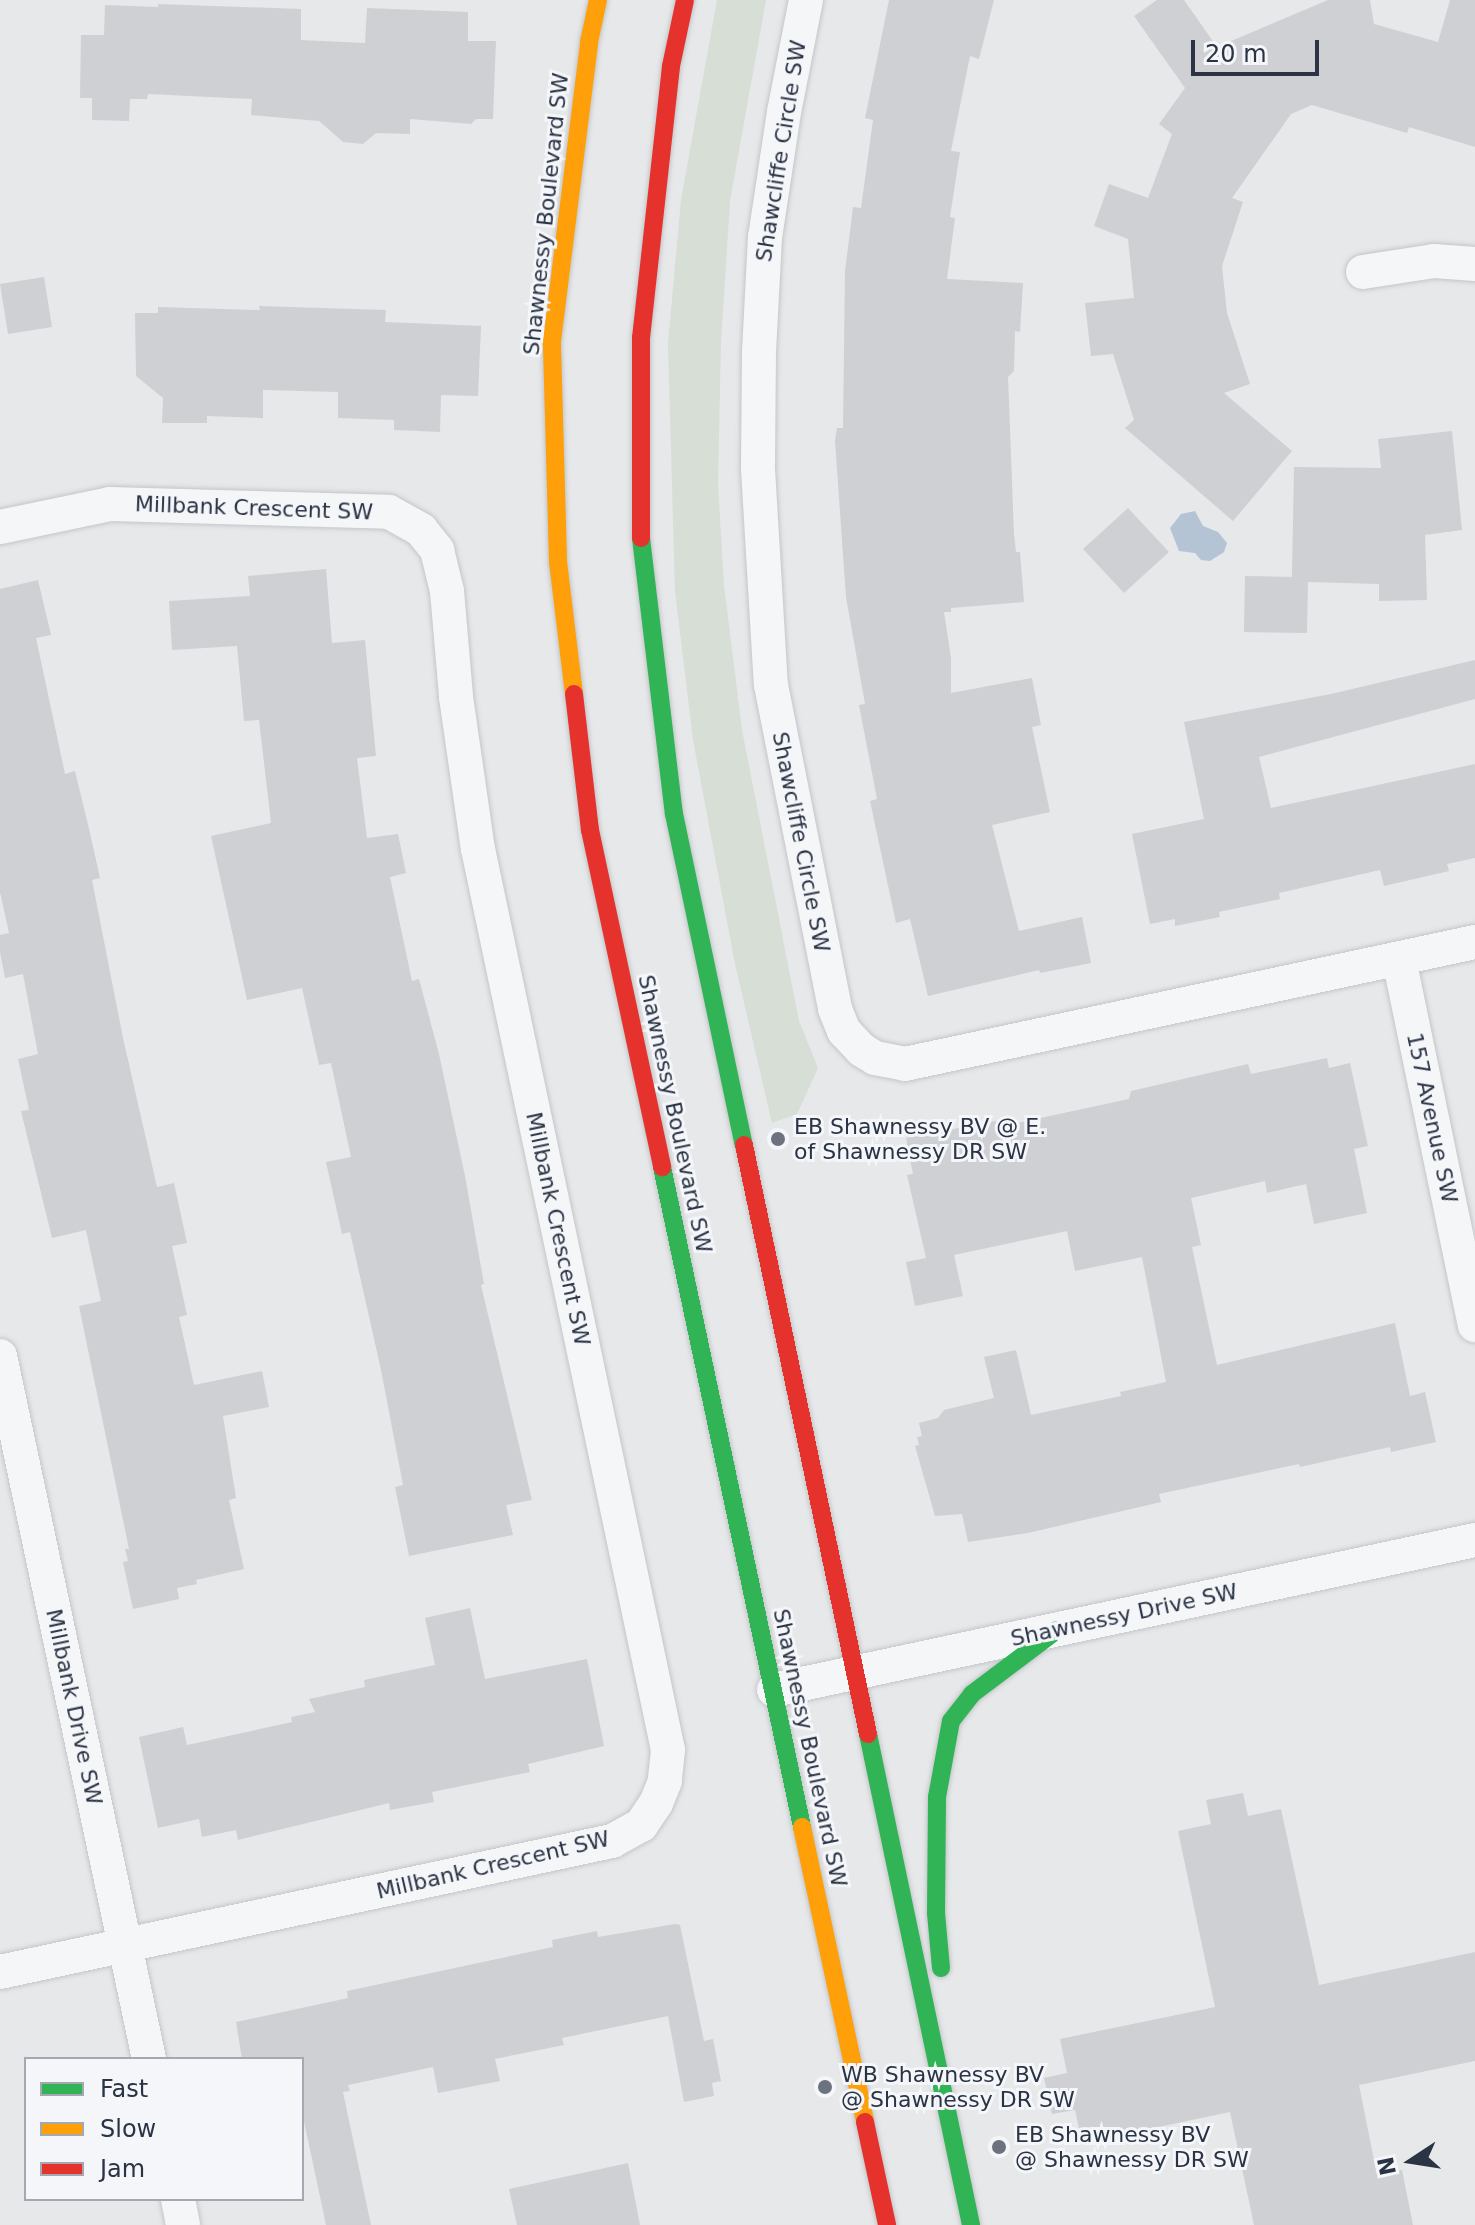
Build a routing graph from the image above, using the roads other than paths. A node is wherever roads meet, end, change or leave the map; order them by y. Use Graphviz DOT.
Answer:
graph roads {
  1 [pos="598,0"];
  2 [pos="685,0"];
  3 [pos="806,0"];
  4 [pos="1475,264"];
  5 [pos="1363,272"];
  6 [pos="0,527"];
  7 [pos="1475,942"];
  8 [pos="1399,959"];
  9 [pos="1475,1325"];
  10 [pos="0,1356"];
  11 [pos="1475,1540"];
  12 [pos="1057,1630"];
  13 [pos="854,1672"];
  14 [pos="774,1690"];
  15 [pos="126,1947"];
  16 [pos="0,1972"];
  17 [pos="149,2057"];
  18 [pos="960,2169"];
  19 [pos="178,2201"];
  20 [pos="183,2225"];
  21 [pos="887,2225"];
  22 [pos="971,2225"];
  1 -- 14 [label="main road, Shawnessy Boulevard SW"];
  2 -- 13 [label="main road"];
  3 -- 8 [label="street, Shawcliffe Circle SW"];
  4 -- 5 [label="street"];
  6 -- 15 [label="street, Millbank Crescent SW"];
  7 -- 8 [label="street, Shawcliffe Circle SW"];
  8 -- 9 [label="street, 157 Avenue SW"];
  10 -- 15 [label="street, Millbank Drive SW"];
  11 -- 12 [label="street, Shawnessy Drive SW"];
  12 -- 13 [label="street, Shawnessy Drive SW"];
  12 -- 18 [label="main road"];
  13 -- 14 [label="street, Shawnessy Drive SW"];
  13 -- 18 [label="main road"];
  14 -- 21 [label="main road, Shawnessy Boulevard SW"];
  15 -- 16 [label="street, Millbank Crescent SW"];
  15 -- 17 [label="street, Millbank Drive SW"];
  18 -- 22 [label="main road"];
  19 -- 20 [label="street"];
}
